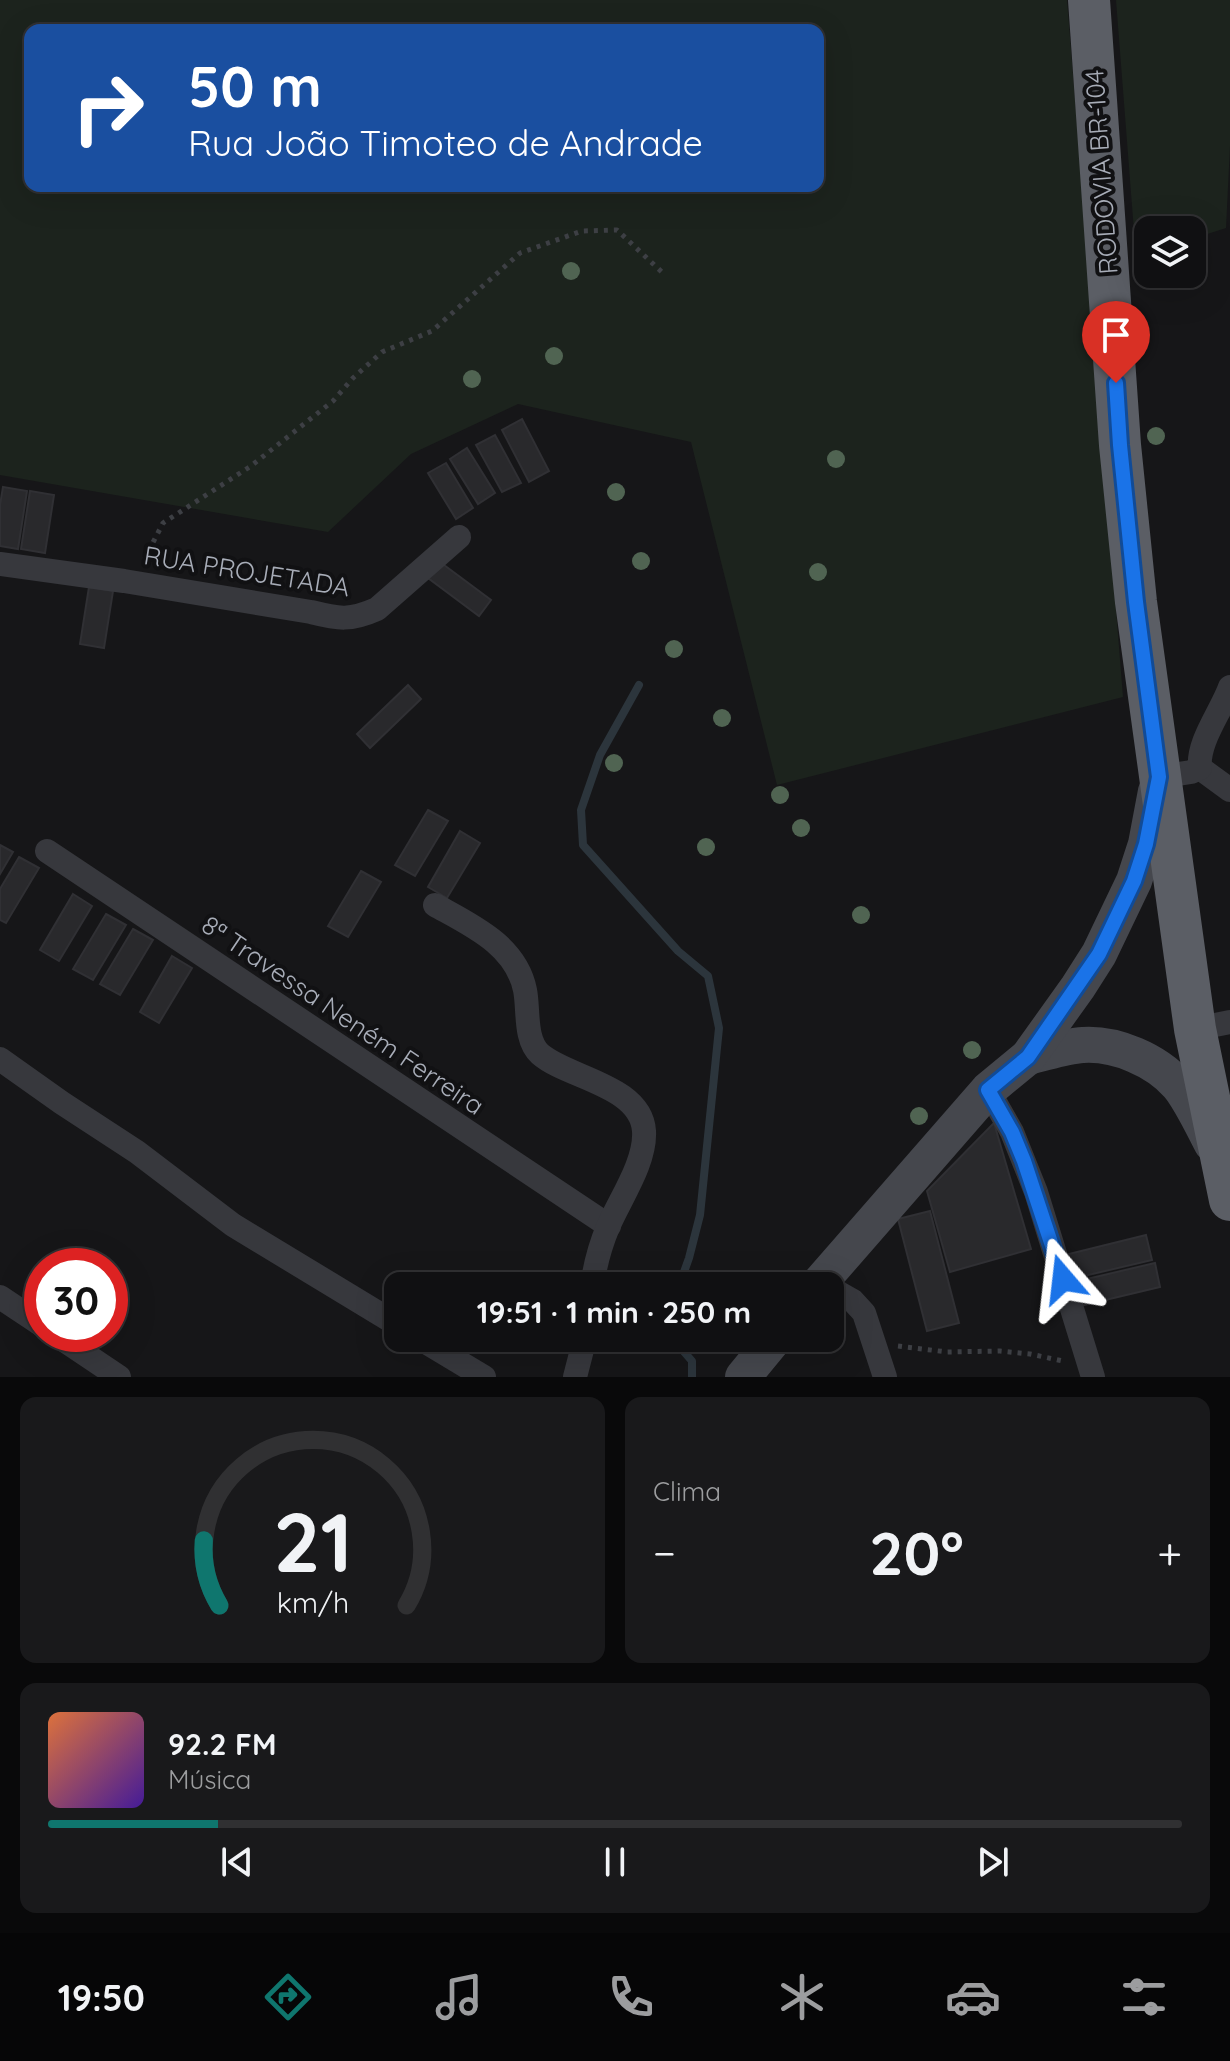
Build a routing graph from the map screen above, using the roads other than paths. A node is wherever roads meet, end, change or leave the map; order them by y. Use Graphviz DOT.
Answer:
graph roads {
  1 [pos="1089,0"];
  2 [pos="459,537"];
  3 [pos="0,564"];
  4 [pos="1230,687"];
  5 [pos="1200,768"];
  6 [pos="1159,777"];
  7 [pos="1230,790"];
  8 [pos="47,851"];
  9 [pos="435,905"];
  10 [pos="1213,1026"];
  11 [pos="1028,1057"];
  12 [pos="0,1059"];
  13 [pos="988,1090"];
  14 [pos="1220,1157"];
  15 [pos="1230,1200"];
  16 [pos="609,1226"];
  17 [pos="595,1272"];
  18 [pos="835,1272"];
  19 [pos="0,1297"];
  20 [pos="844,1297"];
  21 [pos="24,1313"];
  22 [pos="384,1317"];
  23 [pos="82,1352"];
  24 [pos="442,1352"];
  25 [pos="581,1352"];
  26 [pos="764,1352"];
  27 [pos="1091,1372"];
  28 [pos="119,1377"];
  29 [pos="484,1377"];
  30 [pos="575,1377"];
  31 [pos="743,1377"];
  32 [pos="885,1377"];
  1 -- 6 [label="highway, RODOVIA BR-104"];
  2 -- 3 [label="street, RUA PROJETADA"];
  4 -- 5 [label="street"];
  5 -- 6 [label="street"];
  5 -- 7 [label="street"];
  6 -- 10 [label="highway, RODOVIA BR-104"];
  6 -- 11 [label="main road"];
  8 -- 16 [label="street, 8ª Travessa Neném Ferreira"];
  9 -- 16 [label="street"];
  10 -- 14 [label="highway, RODOVIA BR-104"];
  11 -- 13 [label="main road"];
  11 -- 14 [label="main road"];
  12 -- 22 [label="street"];
  13 -- 18 [label="main road"];
  13 -- 27 [label="street"];
  14 -- 15 [label="highway, RODOVIA BR-104"];
  16 -- 17 [label="street"];
  19 -- 21 [label="street"];
  20 -- 32 [label="street"];
  23 -- 28 [label="street"];
  24 -- 29 [label="street"];
  25 -- 30 [label="street"];
  26 -- 31 [label="main road"];
}
